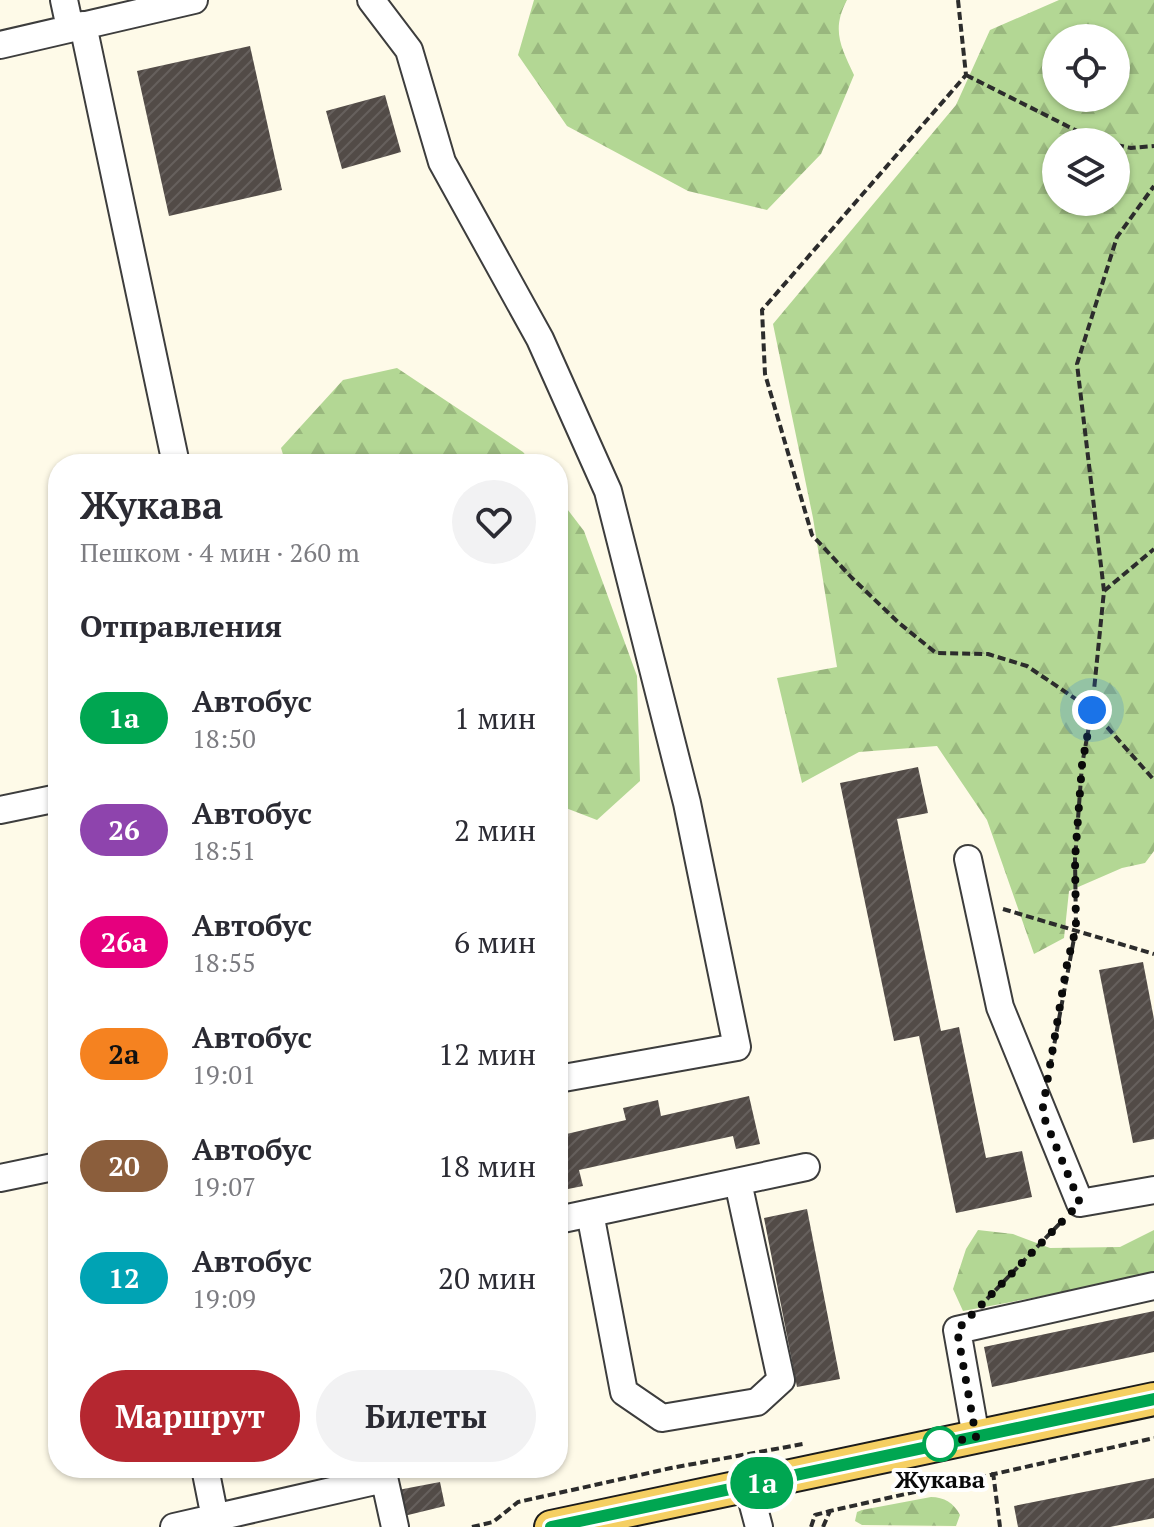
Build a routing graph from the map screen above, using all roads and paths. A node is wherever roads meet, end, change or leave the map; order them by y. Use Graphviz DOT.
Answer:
graph roads {
  1 [pos="64,0"];
  2 [pos="194,0"];
  3 [pos="371,0"];
  4 [pos="958,0"];
  5 [pos="77,26"];
  6 [pos="0,45"];
  7 [pos="966,75"];
  8 [pos="1071,128"];
  9 [pos="1154,146"];
  10 [pos="1130,148"];
  11 [pos="1154,186"];
  12 [pos="174,454"];
  13 [pos="1154,549"];
  14 [pos="1104,591"];
  15 [pos="1092,710"];
  16 [pos="1154,780"];
  17 [pos="48,800"];
  18 [pos="0,810"];
  19 [pos="968,859"];
  20 [pos="977,901"];
  21 [pos="1076,928"];
  22 [pos="1154,954"];
  23 [pos="1049,1068"];
  24 [pos="568,1077"];
  25 [pos="806,1167"];
  26 [pos="48,1168"];
  27 [pos="0,1178"];
  28 [pos="738,1182"];
  29 [pos="1154,1190"];
  30 [pos="1080,1203"];
  31 [pos="590,1213"];
  32 [pos="568,1218"];
  33 [pos="1154,1286"];
  34 [pos="957,1330"];
  35 [pos="1154,1399"];
  36 [pos="976,1437"];
  37 [pos="1154,1438"];
  38 [pos="993,1472"];
  39 [pos="207,1478"];
  40 [pos="368,1478"];
  41 [pos="384,1478"];
  42 [pos="748,1486"];
  43 [pos="830,1511"];
  44 [pos="215,1518"];
  45 [pos="174,1527"];
  46 [pos="395,1527"];
  47 [pos="551,1527"];
  48 [pos="759,1527"];
  49 [pos="811,1527"];
  50 [pos="823,1527"];
  51 [pos="1000,1527"];
  1 -- 5 [label="street"];
  2 -- 5 [label="street"];
  3 -- 24 [label="street"];
  4 -- 7 [label="path"];
  5 -- 6 [label="street"];
  5 -- 12 [label="street"];
  7 -- 8 [label="path"];
  7 -- 15 [label="path"];
  9 -- 10 [label="path"];
  11 -- 14 [label="path"];
  13 -- 14 [label="path"];
  14 -- 15 [label="path"];
  15 -- 16 [label="path"];
  15 -- 21 [label="path"];
  17 -- 18 [label="street"];
  19 -- 20 [label="street"];
  20 -- 21 [label="path"];
  20 -- 30 [label="street"];
  21 -- 22 [label="path"];
  21 -- 23 [label="path"];
  25 -- 28 [label="street"];
  26 -- 27 [label="street"];
  28 -- 31 [label="street"];
  28 -- 31 [label="street"];
  29 -- 30 [label="street"];
  30 -- 34 [label="path"];
  31 -- 32 [label="street"];
  33 -- 34 [label="street"];
  34 -- 36 [label="street"];
  35 -- 36 [label="main road"];
  36 -- 42 [label="main road"];
  37 -- 38 [label="path"];
  38 -- 43 [label="path"];
  38 -- 51 [label="path"];
  39 -- 44 [label="street"];
  40 -- 44 [label="street"];
  41 -- 46 [label="street"];
  42 -- 47 [label="main road"];
  42 -- 48 [label="street"];
  43 -- 49 [label="path"];
  43 -- 50 [label="path"];
  44 -- 45 [label="street"];
}
